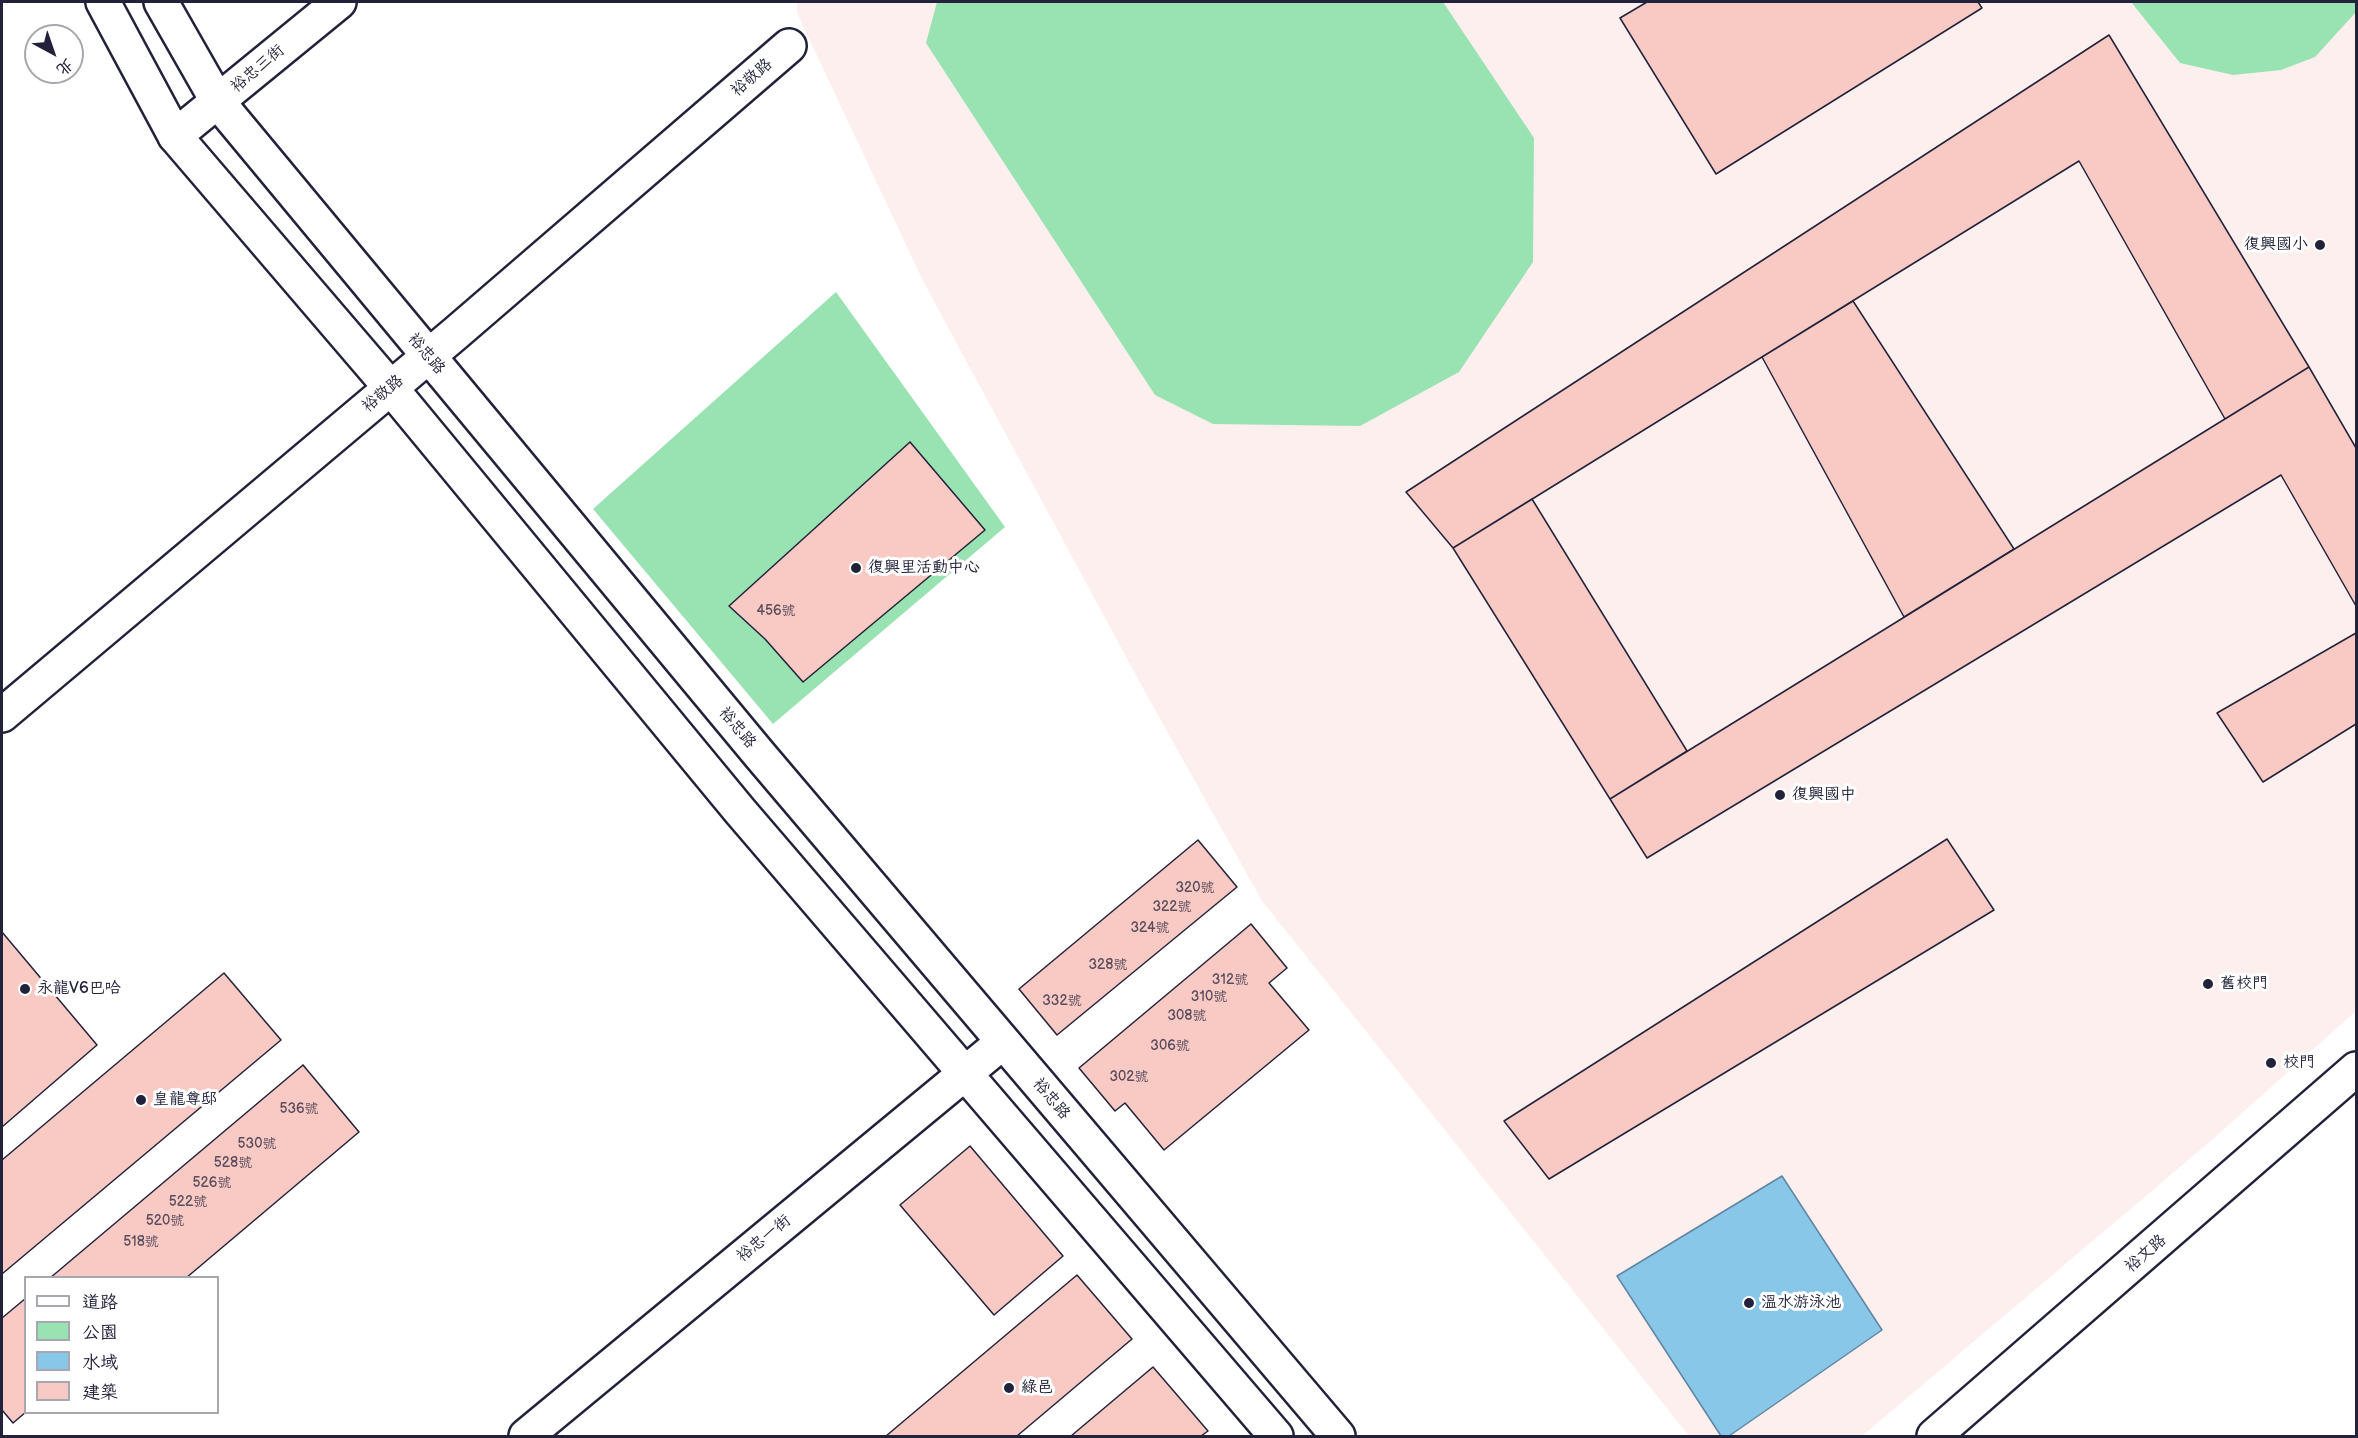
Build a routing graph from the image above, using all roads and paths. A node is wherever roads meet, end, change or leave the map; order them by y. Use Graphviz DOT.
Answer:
graph roads {
  1 [pos="102,2"];
  2 [pos="161,2"];
  3 [pos="339,2"];
  4 [pos="789,46"];
  5 [pos="218,102"];
  6 [pos="175,136"];
  7 [pos="428,356"];
  8 [pos="390,387"];
  9 [pos="2,715"];
  10 [pos="1003,1042"];
  11 [pos="2356,1069"];
  12 [pos="966,1074"];
  13 [pos="526,1437"];
  14 [pos="1276,1437"];
  15 [pos="1338,1437"];
  16 [pos="1934,1437"];
  1 -- 6 [label="street"];
  2 -- 5 [label="street, 裕忠路"];
  3 -- 5 [label="street, 裕忠三街"];
  4 -- 7 [label="street, 裕敬路"];
  5 -- 6 [label="street, 裕忠三街"];
  5 -- 7 [label="street, 裕忠路"];
  6 -- 8 [label="street"];
  7 -- 8 [label="street, 裕敬路"];
  7 -- 10 [label="street, 裕忠路"];
  8 -- 9 [label="street, 裕敬路"];
  8 -- 12 [label="street"];
  10 -- 12 [label="street, 裕忠一街"];
  10 -- 15 [label="street, 裕忠路"];
  11 -- 16 [label="street, 裕文路"];
  12 -- 13 [label="street, 裕忠一街"];
  12 -- 14 [label="street"];
}
